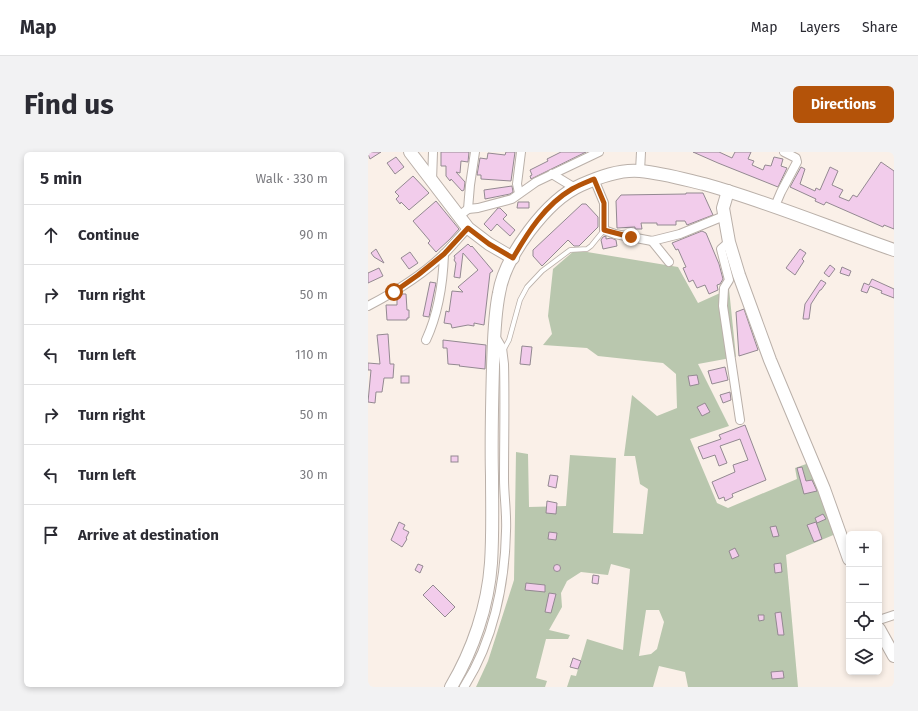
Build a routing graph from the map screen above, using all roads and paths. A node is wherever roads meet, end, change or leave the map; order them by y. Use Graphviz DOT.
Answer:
graph roads {
  1 [pos="410,152"];
  2 [pos="433,152"];
  3 [pos="475,152"];
  4 [pos="521,152"];
  5 [pos="598,152"];
  6 [pos="641,152"];
  7 [pos="784,152"];
  8 [pos="640,171"];
  9 [pos="552,174"];
  10 [pos="594,179"];
  11 [pos="432,182"];
  12 [pos="575,188"];
  13 [pos="728,191"];
  14 [pos="519,193"];
  15 [pos="775,206"];
  16 [pos="463,212"];
  17 [pos="724,216"];
  18 [pos="468,228"];
  19 [pos="604,230"];
  20 [pos="652,241"];
  21 [pos="729,242"];
  22 [pos="894,250"];
  23 [pos="444,254"];
  24 [pos="513,258"];
  25 [pos="669,262"];
  26 [pos="368,306"];
  27 [pos="494,336"];
  28 [pos="426,340"];
  29 [pos="503,351"];
  30 [pos="740,420"];
  31 [pos="846,551"];
  32 [pos="894,615"];
  33 [pos="882,619"];
  34 [pos="882,634"];
  35 [pos="894,656"];
  36 [pos="451,687"];
  37 [pos="464,687"];
  1 -- 11 [label="main road"];
  2 -- 11 [label="street"];
  3 -- 16 [label="street"];
  4 -- 14 [label="street"];
  5 -- 9 [label="street"];
  6 -- 8 [label="street"];
  7 -- 15 [label="street"];
  8 -- 10 [label="main road"];
  8 -- 13 [label="main road"];
  9 -- 12 [label="street"];
  9 -- 14 [label="street"];
  10 -- 12 [label="main road"];
  10 -- 19 [label="street"];
  11 -- 16 [label="main road"];
  12 -- 24 [label="main road"];
  13 -- 15 [label="main road"];
  13 -- 17 [label="main road"];
  14 -- 16 [label="street"];
  15 -- 22 [label="main road"];
  16 -- 18 [label="main road"];
  17 -- 20 [label="street"];
  17 -- 21 [label="main road"];
  18 -- 23 [label="street"];
  18 -- 24 [label="main road"];
  19 -- 20 [label="street"];
  19 -- 29 [label="lane"];
  20 -- 25 [label="street"];
  21 -- 30 [label="street"];
  21 -- 31 [label="main road"];
  23 -- 26 [label="street"];
  23 -- 28 [label="street"];
  24 -- 27 [label="main road"];
  27 -- 29 [label="street"];
  27 -- 36 [label="main road"];
  29 -- 37 [label="street"];
  32 -- 33 [label="street"];
  34 -- 35 [label="main road"];
}
